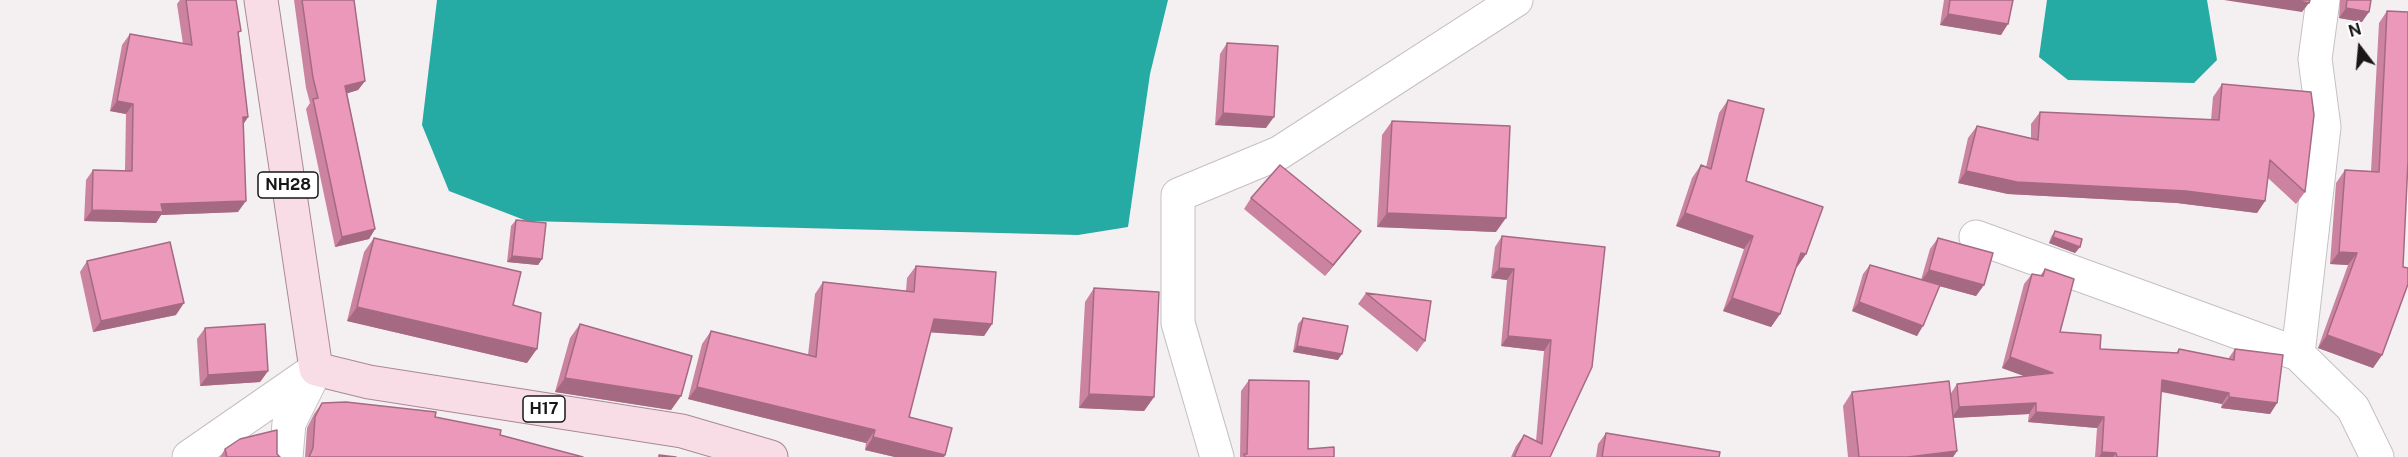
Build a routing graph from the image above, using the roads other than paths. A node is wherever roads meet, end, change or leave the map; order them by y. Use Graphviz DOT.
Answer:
graph roads {
  1 [pos="261,0"];
  2 [pos="1516,0"];
  3 [pos="2323,0"];
  4 [pos="1976,237"];
  5 [pos="2298,354"];
  6 [pos="316,369"];
  7 [pos="189,457"];
  8 [pos="286,457"];
  9 [pos="771,457"];
  10 [pos="1217,457"];
  11 [pos="2377,457"];
  1 -- 6 [label="main road, NH28"];
  2 -- 10 [label="street"];
  3 -- 5 [label="street"];
  4 -- 5 [label="street"];
  5 -- 11 [label="street"];
  6 -- 7 [label="street"];
  6 -- 8 [label="street"];
  6 -- 9 [label="main road, H17"];
}
